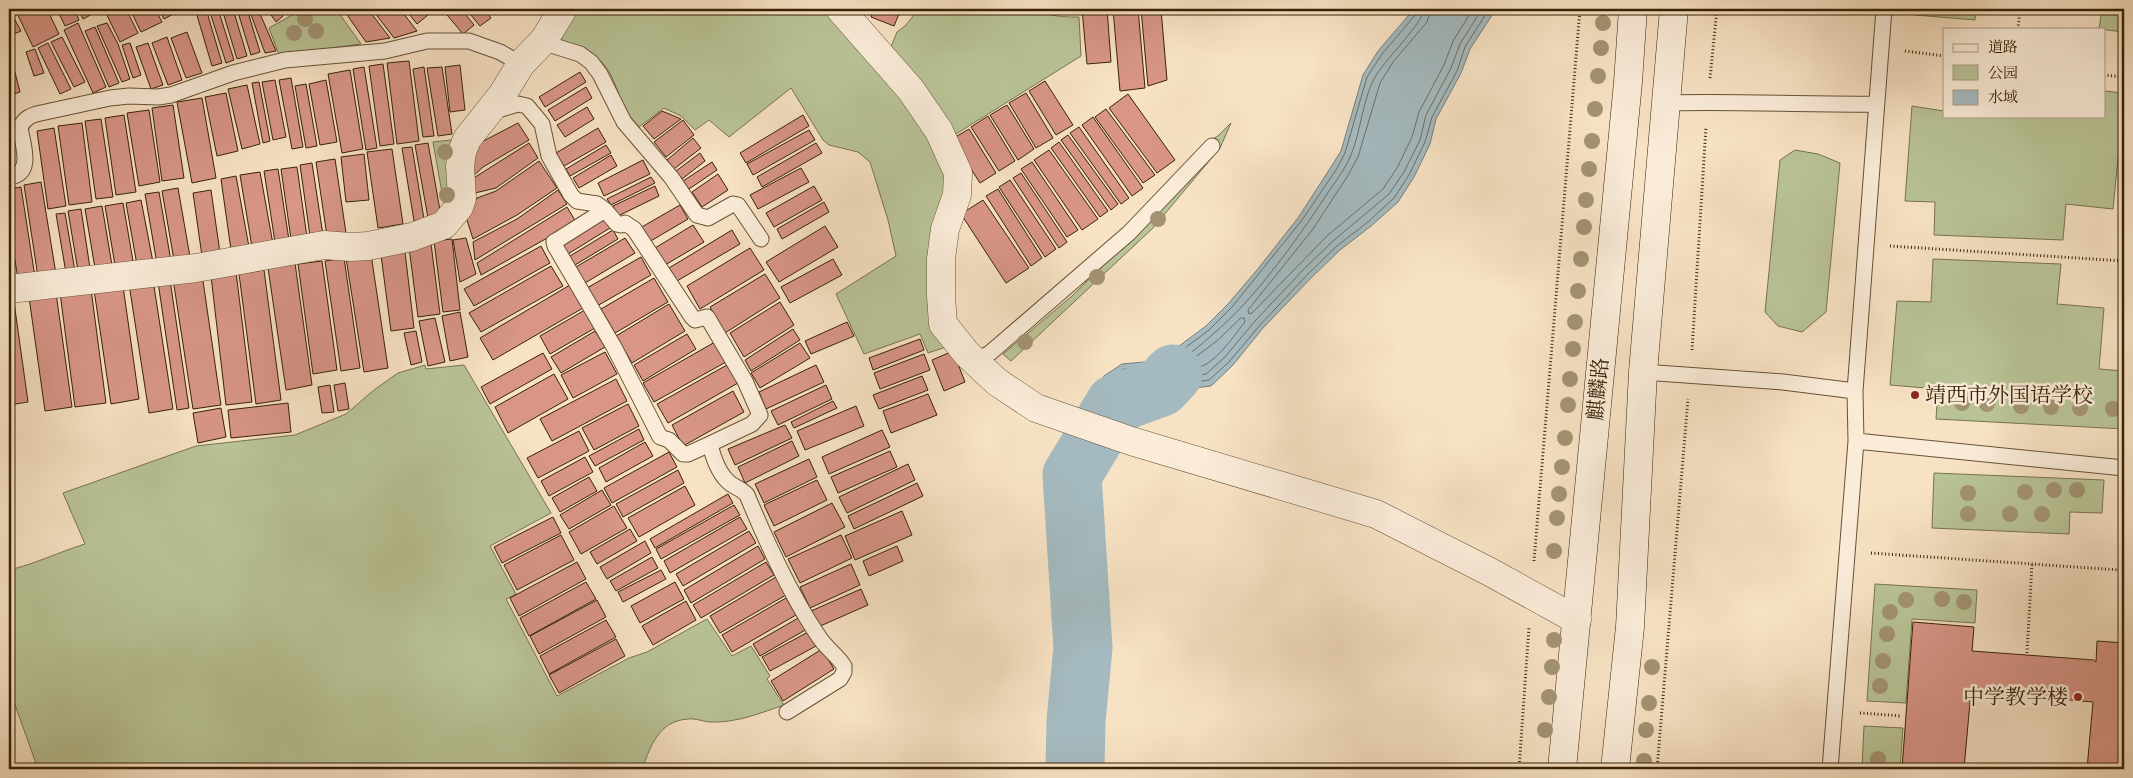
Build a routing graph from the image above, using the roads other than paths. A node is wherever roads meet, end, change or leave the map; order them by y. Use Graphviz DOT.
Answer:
graph roads {
  1 [pos="563,9"];
  2 [pos="840,9"];
  3 [pos="1633,9"];
  4 [pos="1674,9"];
  5 [pos="1884,9"];
  6 [pos="544,40"];
  7 [pos="520,64"];
  8 [pos="1667,103"];
  9 [pos="1877,104"];
  10 [pos="488,113"];
  11 [pos="1212,146"];
  12 [pos="9,177"];
  13 [pos="605,210"];
  14 [pos="761,239"];
  15 [pos="9,289"];
  16 [pos="975,361"];
  17 [pos="1642,372"];
  18 [pos="1855,391"];
  19 [pos="1856,441"];
  20 [pos="710,444"];
  21 [pos="2124,468"];
  22 [pos="1577,620"];
  23 [pos="788,712"];
  24 [pos="1562,769"];
  25 [pos="1614,769"];
  26 [pos="1830,769"];
  1 -- 6 [label="street"];
  2 -- 16 [label="street"];
  3 -- 22 [label="street, 麒麟路"];
  4 -- 8 [label="street, 麒麟路"];
  5 -- 9 [label="lane"];
  6 -- 7 [label="street"];
  6 -- 14 [label="lane"];
  7 -- 10 [label="street"];
  7 -- 12 [label="lane"];
  8 -- 9 [label="lane"];
  8 -- 17 [label="street, 麒麟路"];
  9 -- 18 [label="lane"];
  10 -- 13 [label="lane"];
  10 -- 15 [label="street"];
  11 -- 16 [label="lane"];
  13 -- 20 [label="lane"];
  13 -- 20 [label="lane"];
  16 -- 22 [label="street"];
  17 -- 18 [label="lane"];
  17 -- 25 [label="street, 麒麟路"];
  18 -- 19 [label="lane"];
  19 -- 21 [label="lane"];
  19 -- 26 [label="lane"];
  20 -- 23 [label="lane"];
  22 -- 24 [label="street, 麒麟路"];
}
